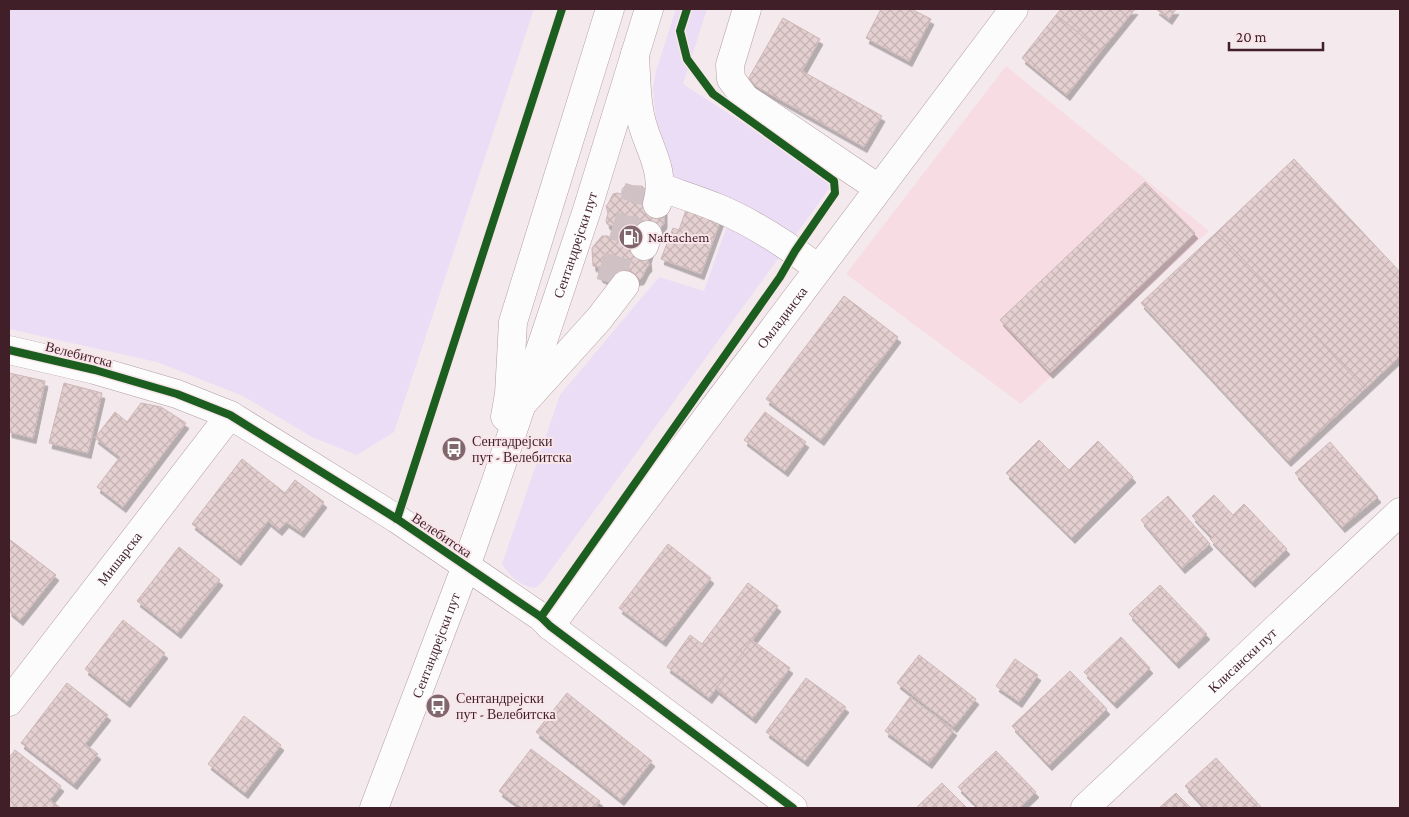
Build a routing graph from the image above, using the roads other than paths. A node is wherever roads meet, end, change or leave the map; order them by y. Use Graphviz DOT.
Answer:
graph roads {
  1 [pos="610,9"];
  2 [pos="649,9"];
  3 [pos="747,9"];
  4 [pos="1014,9"];
  5 [pos="635,53"];
  6 [pos="878,188"];
  7 [pos="818,268"];
  8 [pos="617,284"];
  9 [pos="9,350"];
  10 [pos="523,403"];
  11 [pos="230,415"];
  12 [pos="496,481"];
  13 [pos="1400,512"];
  14 [pos="466,566"];
  15 [pos="550,626"];
  16 [pos="9,702"];
  17 [pos="374,808"];
  18 [pos="793,808"];
  19 [pos="1085,808"];
  1 -- 12 [label="street, Сентандрејски пут"];
  2 -- 5 [label="street, Сентандрејски пут"];
  3 -- 6 [label="street"];
  4 -- 6 [label="street, Омладинска"];
  5 -- 7 [label="street"];
  5 -- 10 [label="street, Сентандрејски пут"];
  6 -- 7 [label="street, Омладинска"];
  7 -- 15 [label="street, Омладинска"];
  8 -- 10 [label="street"];
  9 -- 11 [label="street, Велебитска"];
  10 -- 12 [label="street, Сентандрејски пут"];
  11 -- 14 [label="street, Велебитска"];
  11 -- 16 [label="street, Мишарска"];
  12 -- 14 [label="street, Сентандрејски пут"];
  13 -- 19 [label="street, Клисански пут"];
  14 -- 15 [label="street, Велебитска"];
  14 -- 17 [label="street, Сентандрејски пут"];
  15 -- 18 [label="street, Велебитска"];
}
